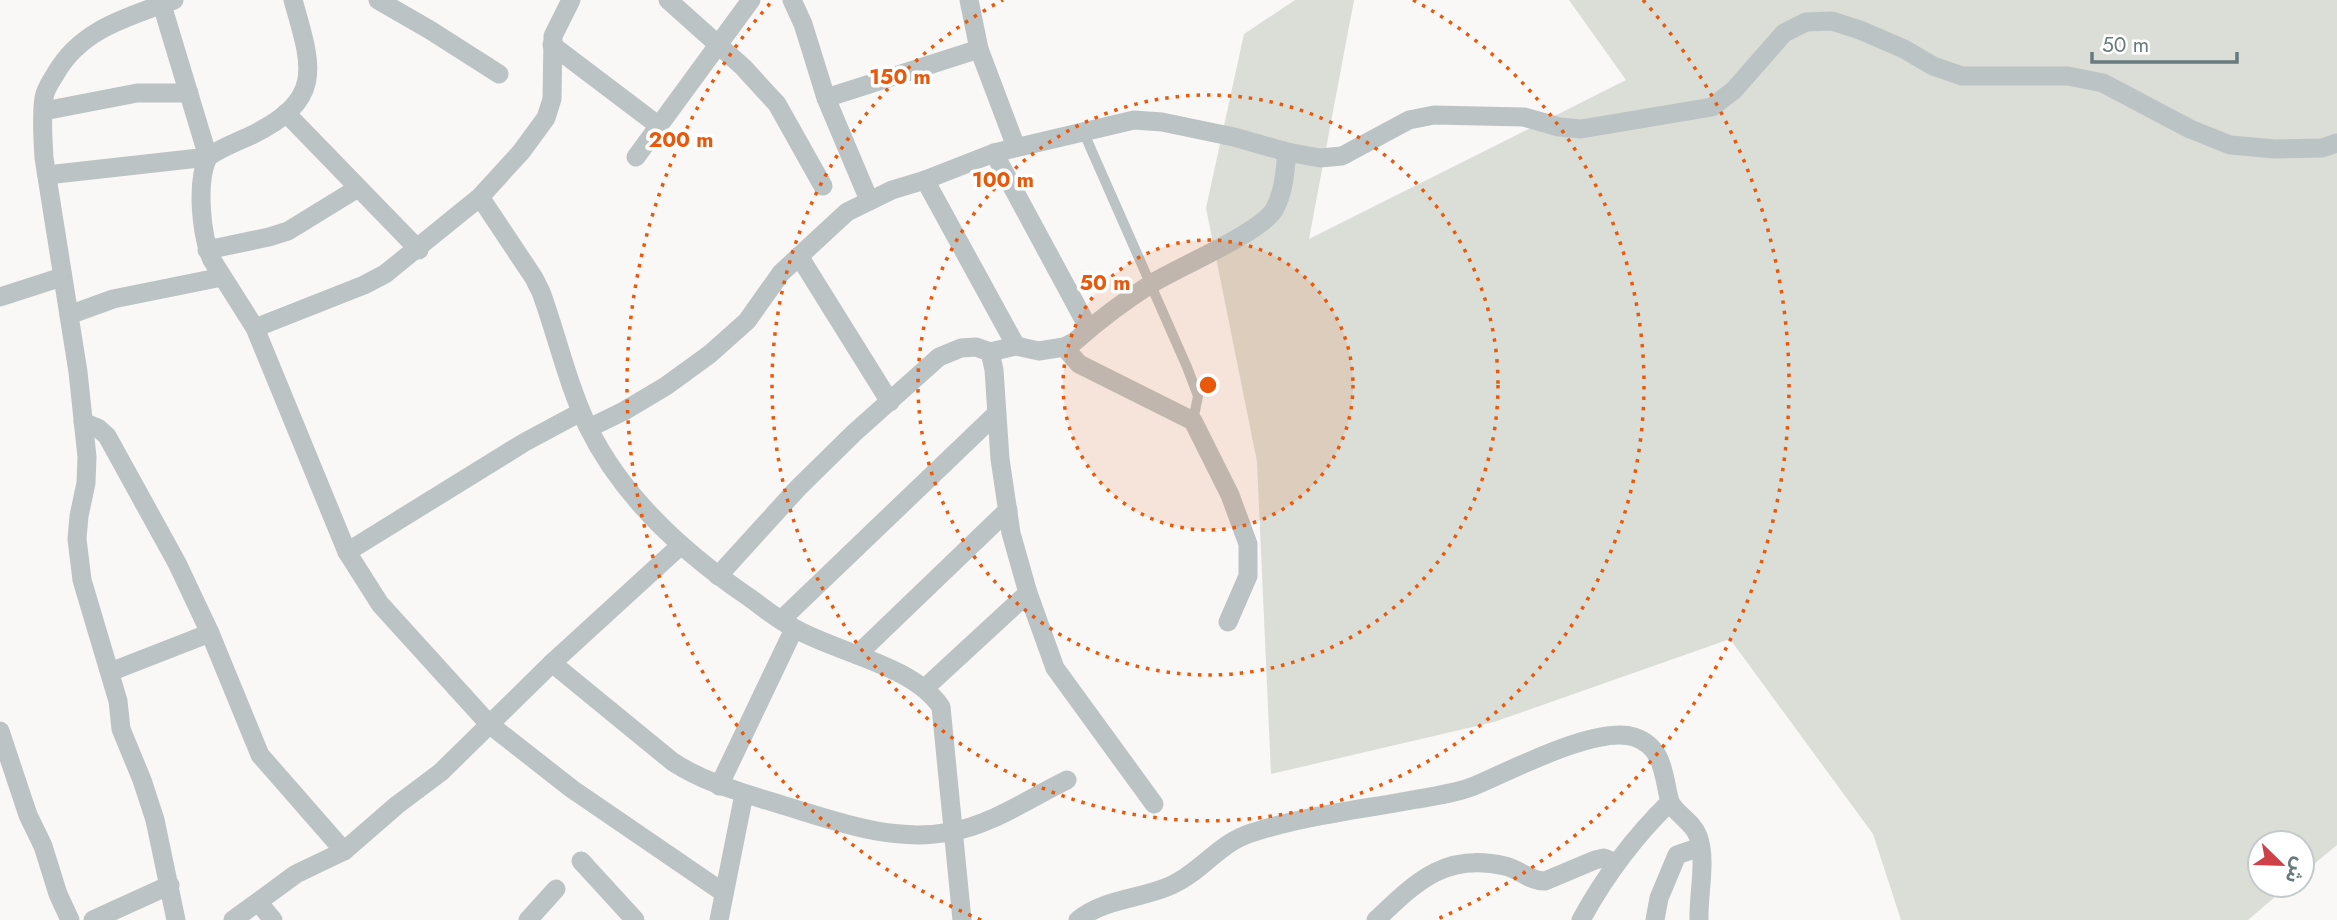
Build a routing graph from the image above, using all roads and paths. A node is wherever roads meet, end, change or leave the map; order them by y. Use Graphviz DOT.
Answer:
graph roads {
  1 [pos="293,0"];
  2 [pos="378,0"];
  3 [pos="571,0"];
  4 [pos="668,0"];
  5 [pos="751,0"];
  6 [pos="792,0"];
  7 [pos="969,0"];
  8 [pos="168,2"];
  9 [pos="552,45"];
  10 [pos="718,45"];
  11 [pos="979,49"];
  12 [pos="499,74"];
  13 [pos="189,93"];
  14 [pos="826,98"];
  15 [pos="44,111"];
  16 [pos="286,113"];
  17 [pos="659,126"];
  18 [pos="1083,131"];
  19 [pos="2337,144"];
  20 [pos="1016,148"];
  21 [pos="1287,152"];
  22 [pos="994,153"];
  23 [pos="208,157"];
  24 [pos="636,157"];
  25 [pos="47,175"];
  26 [pos="925,180"];
  27 [pos="823,186"];
  28 [pos="358,188"];
  29 [pos="480,197"];
  30 [pos="869,200"];
  31 [pos="207,250"];
  32 [pos="419,250"];
  33 [pos="799,256"];
  34 [pos="222,277"];
  35 [pos="62,278"];
  36 [pos="1150,284"];
  37 [pos="0,297"];
  38 [pos="69,315"];
  39 [pos="255,328"];
  40 [pos="1088,329"];
  41 [pos="1017,346"];
  42 [pos="1064,347"];
  43 [pos="990,352"];
  44 [pos="890,402"];
  45 [pos="996,414"];
  46 [pos="585,420"];
  47 [pos="1193,421"];
  48 [pos="83,422"];
  49 [pos="1008,510"];
  50 [pos="680,546"];
  51 [pos="347,552"];
  52 [pos="718,576"];
  53 [pos="1028,593"];
  54 [pos="1228,622"];
  55 [pos="788,624"];
  56 [pos="209,633"];
  57 [pos="857,655"];
  58 [pos="552,663"];
  59 [pos="110,672"];
  60 [pos="925,688"];
  61 [pos="489,724"];
  62 [pos="0,731"];
  63 [pos="1067,780"];
  64 [pos="719,786"];
  65 [pos="744,794"];
  66 [pos="1670,802"];
  67 [pos="1154,804"];
  68 [pos="953,832"];
  69 [pos="1700,847"];
  70 [pos="344,851"];
  71 [pos="581,862"];
  72 [pos="1616,863"];
  73 [pos="170,885"];
  74 [pos="556,890"];
  75 [pos="724,893"];
  76 [pos="258,903"];
  77 [pos="1101,914"];
  78 [pos="70,920"];
  79 [pos="93,920"];
  80 [pos="176,920"];
  81 [pos="233,920"];
  82 [pos="273,920"];
  83 [pos="528,920"];
  84 [pos="635,920"];
  85 [pos="719,920"];
  86 [pos="962,920"];
  87 [pos="1078,920"];
  88 [pos="1376,920"];
  89 [pos="1581,920"];
  90 [pos="1654,920"];
  91 [pos="1699,920"];
  1 -- 16 [label="street"];
  2 -- 12 [label="street"];
  3 -- 9 [label="street"];
  4 -- 10 [label="street"];
  5 -- 10 [label="street"];
  6 -- 14 [label="street"];
  7 -- 11 [label="street"];
  8 -- 13 [label="street"];
  8 -- 15 [label="street"];
  9 -- 17 [label="street"];
  9 -- 29 [label="street"];
  10 -- 17 [label="street"];
  10 -- 27 [label="street"];
  11 -- 14 [label="street"];
  11 -- 20 [label="street"];
  13 -- 15 [label="street"];
  13 -- 23 [label="street"];
  14 -- 30 [label="street"];
  15 -- 25 [label="street"];
  16 -- 23 [label="street"];
  16 -- 28 [label="street"];
  17 -- 24 [label="street"];
  18 -- 20 [label="street"];
  18 -- 21 [label="street"];
  18 -- 36 [label="lane"];
  19 -- 21 [label="street"];
  20 -- 22 [label="street"];
  21 -- 36 [label="street"];
  22 -- 26 [label="street"];
  22 -- 40 [label="street"];
  23 -- 25 [label="street"];
  23 -- 31 [label="street"];
  25 -- 35 [label="street"];
  26 -- 30 [label="street"];
  26 -- 41 [label="street"];
  28 -- 31 [label="street"];
  28 -- 32 [label="street"];
  29 -- 32 [label="street"];
  29 -- 46 [label="street"];
  30 -- 33 [label="street"];
  31 -- 34 [label="street"];
  32 -- 39 [label="street"];
  33 -- 44 [label="street"];
  33 -- 46 [label="street"];
  34 -- 38 [label="street"];
  34 -- 39 [label="street"];
  35 -- 37 [label="street"];
  35 -- 38 [label="street"];
  36 -- 40 [label="street"];
  36 -- 47 [label="lane"];
  38 -- 48 [label="street"];
  39 -- 51 [label="street"];
  40 -- 42 [label="street"];
  41 -- 42 [label="street"];
  41 -- 43 [label="street"];
  42 -- 47 [label="street"];
  43 -- 44 [label="street"];
  43 -- 45 [label="street"];
  44 -- 52 [label="street"];
  45 -- 49 [label="street"];
  45 -- 55 [label="street"];
  46 -- 50 [label="street"];
  46 -- 51 [label="street"];
  47 -- 54 [label="street"];
  48 -- 56 [label="street"];
  48 -- 59 [label="street"];
  49 -- 53 [label="street"];
  49 -- 57 [label="street"];
  50 -- 52 [label="street"];
  50 -- 58 [label="street"];
  51 -- 61 [label="street"];
  52 -- 55 [label="street"];
  53 -- 60 [label="street"];
  53 -- 67 [label="street"];
  55 -- 57 [label="street"];
  55 -- 64 [label="street"];
  56 -- 59 [label="street"];
  56 -- 70 [label="street"];
  57 -- 60 [label="street"];
  58 -- 61 [label="street"];
  58 -- 64 [label="street"];
  59 -- 73 [label="street"];
  60 -- 68 [label="street"];
  61 -- 70 [label="street"];
  61 -- 75 [label="street"];
  62 -- 78 [label="street"];
  63 -- 68 [label="street"];
  64 -- 65 [label="street"];
  65 -- 68 [label="street"];
  65 -- 75 [label="street"];
  66 -- 69 [label="street"];
  66 -- 72 [label="street"];
  66 -- 77 [label="street"];
  68 -- 86 [label="street"];
  69 -- 90 [label="street"];
  69 -- 91 [label="street"];
  70 -- 76 [label="street"];
  71 -- 84 [label="street"];
  72 -- 88 [label="street"];
  72 -- 89 [label="street"];
  73 -- 79 [label="street"];
  73 -- 80 [label="street"];
  74 -- 83 [label="street"];
  75 -- 85 [label="street"];
  76 -- 81 [label="street"];
  76 -- 82 [label="street"];
  77 -- 87 [label="street"];
}
